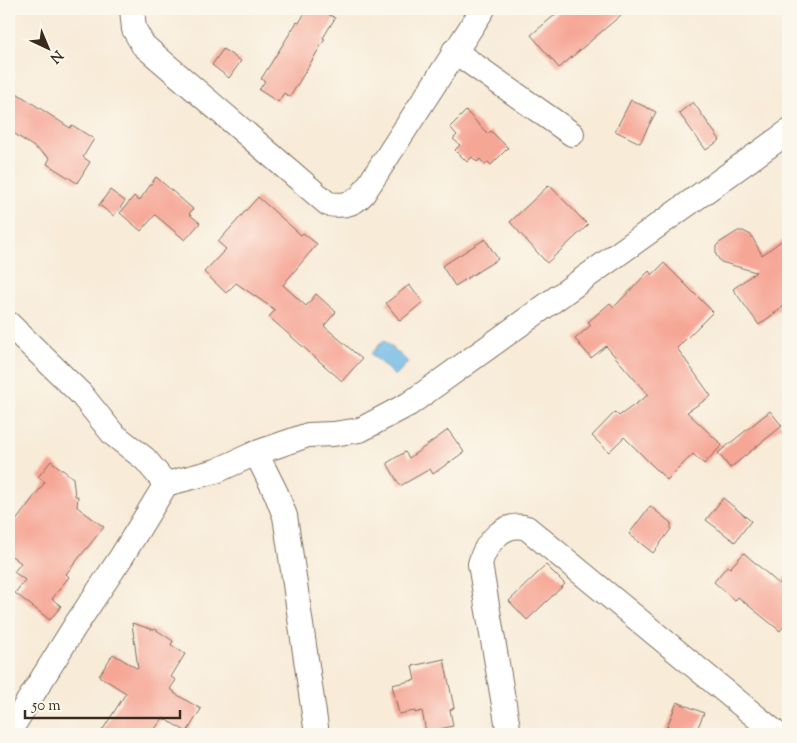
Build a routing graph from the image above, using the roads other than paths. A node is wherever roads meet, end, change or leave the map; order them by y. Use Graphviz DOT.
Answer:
graph roads {
  1 [pos="132,9"];
  2 [pos="483,9"];
  3 [pos="454,51"];
  4 [pos="788,132"];
  5 [pos="572,134"];
  6 [pos="9,324"];
  7 [pos="256,452"];
  8 [pos="166,484"];
  9 [pos="9,732"];
  10 [pos="317,734"];
  11 [pos="509,734"];
  12 [pos="777,734"];
  1 -- 3 [label="street"];
  2 -- 3 [label="street"];
  3 -- 5 [label="street"];
  4 -- 7 [label="street"];
  6 -- 8 [label="street"];
  7 -- 8 [label="street"];
  7 -- 10 [label="street"];
  8 -- 9 [label="street"];
  11 -- 12 [label="street"];
}
